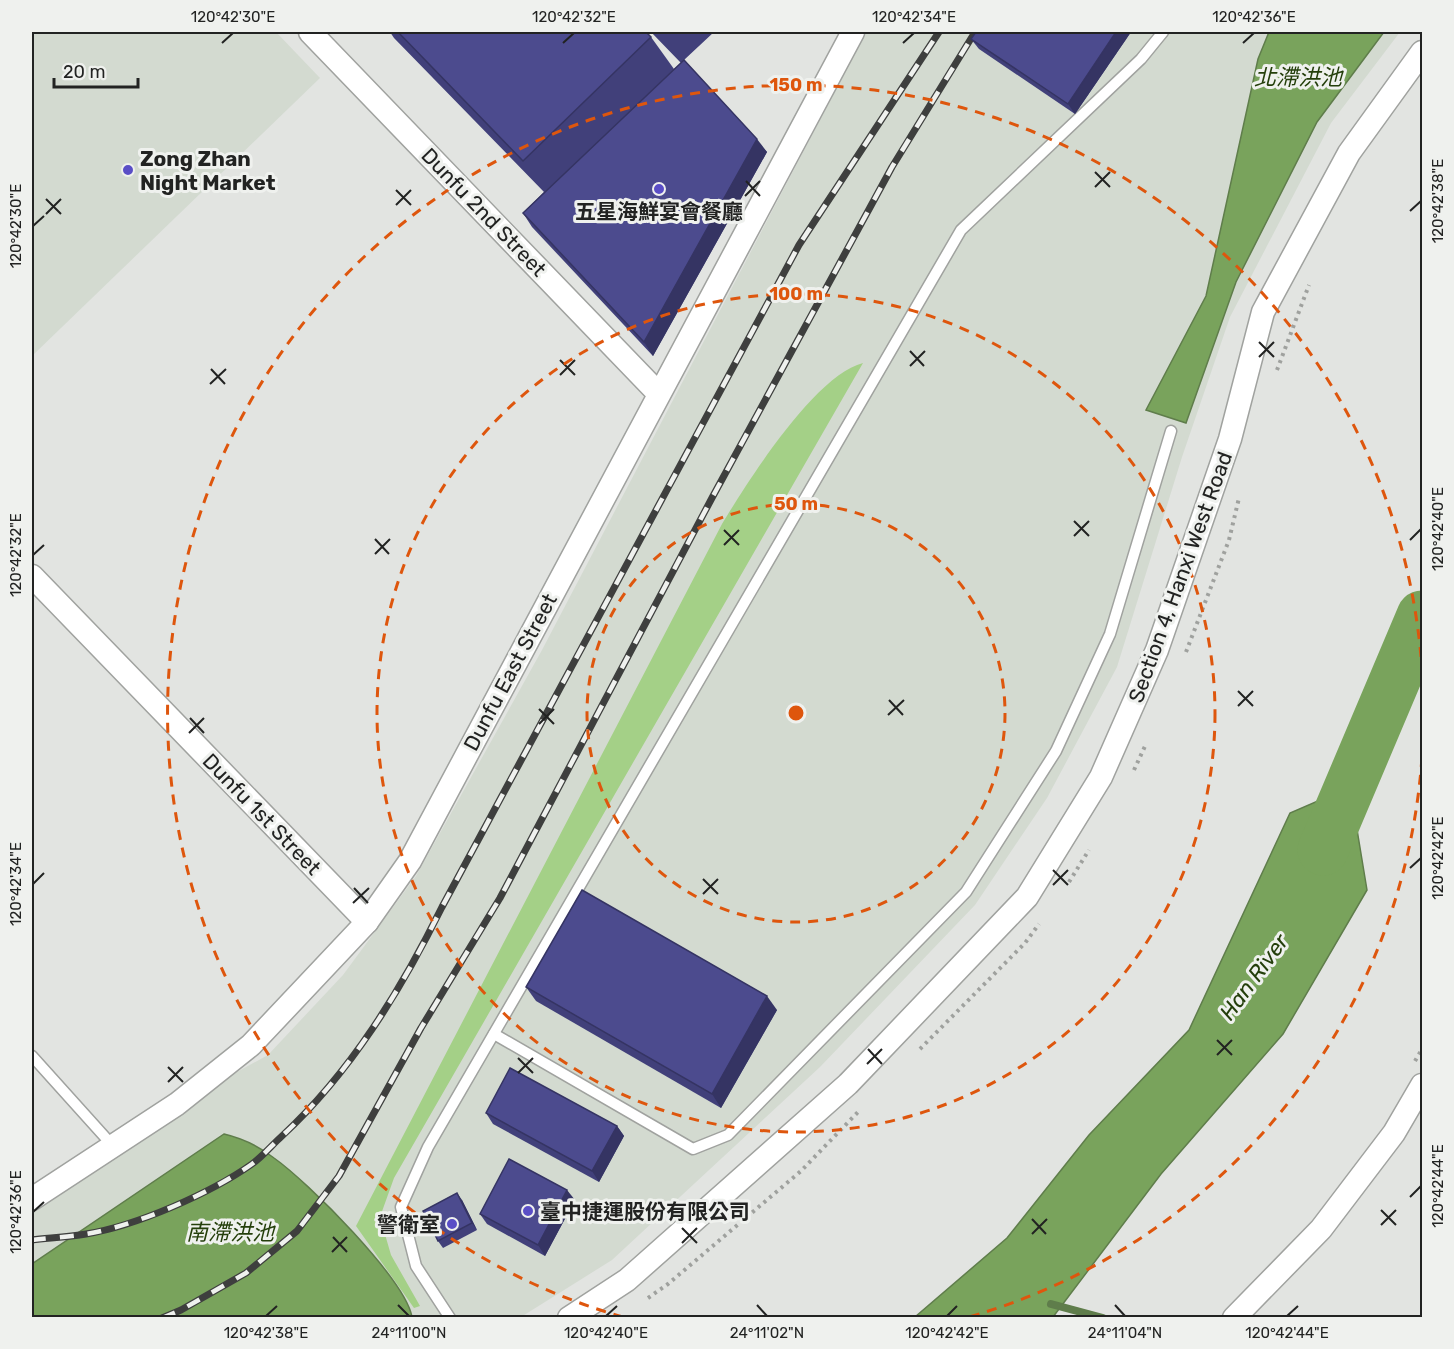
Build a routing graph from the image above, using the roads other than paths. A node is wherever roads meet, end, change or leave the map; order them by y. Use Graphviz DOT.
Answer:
graph roads {
  1 [pos="310,32"];
  2 [pos="853,32"];
  3 [pos="1163,32"];
  4 [pos="1422,52"];
  5 [pos="658,393"];
  6 [pos="1171,431"];
  7 [pos="32,576"];
  8 [pos="367,922"];
  9 [pos="494,1034"];
  10 [pos="32,1056"];
  11 [pos="1422,1085"];
  12 [pos="113,1146"];
  13 [pos="32,1199"];
  14 [pos="450,1317"];
  15 [pos="569,1317"];
  16 [pos="1234,1317"];
  1 -- 5 [label="street, Dunfu 2nd Street"];
  2 -- 5 [label="street, Dunfu East Street"];
  3 -- 9 [label="lane"];
  4 -- 15 [label="street, Section 4, Hanxi West Road"];
  5 -- 8 [label="street, Dunfu East Street"];
  6 -- 9 [label="lane"];
  7 -- 8 [label="street, Dunfu 1st Street"];
  8 -- 12 [label="street, Dunfu East Street"];
  9 -- 14 [label="lane"];
  10 -- 12 [label="lane"];
  11 -- 16 [label="street"];
  12 -- 13 [label="street, Dunfu East Street"];
}
